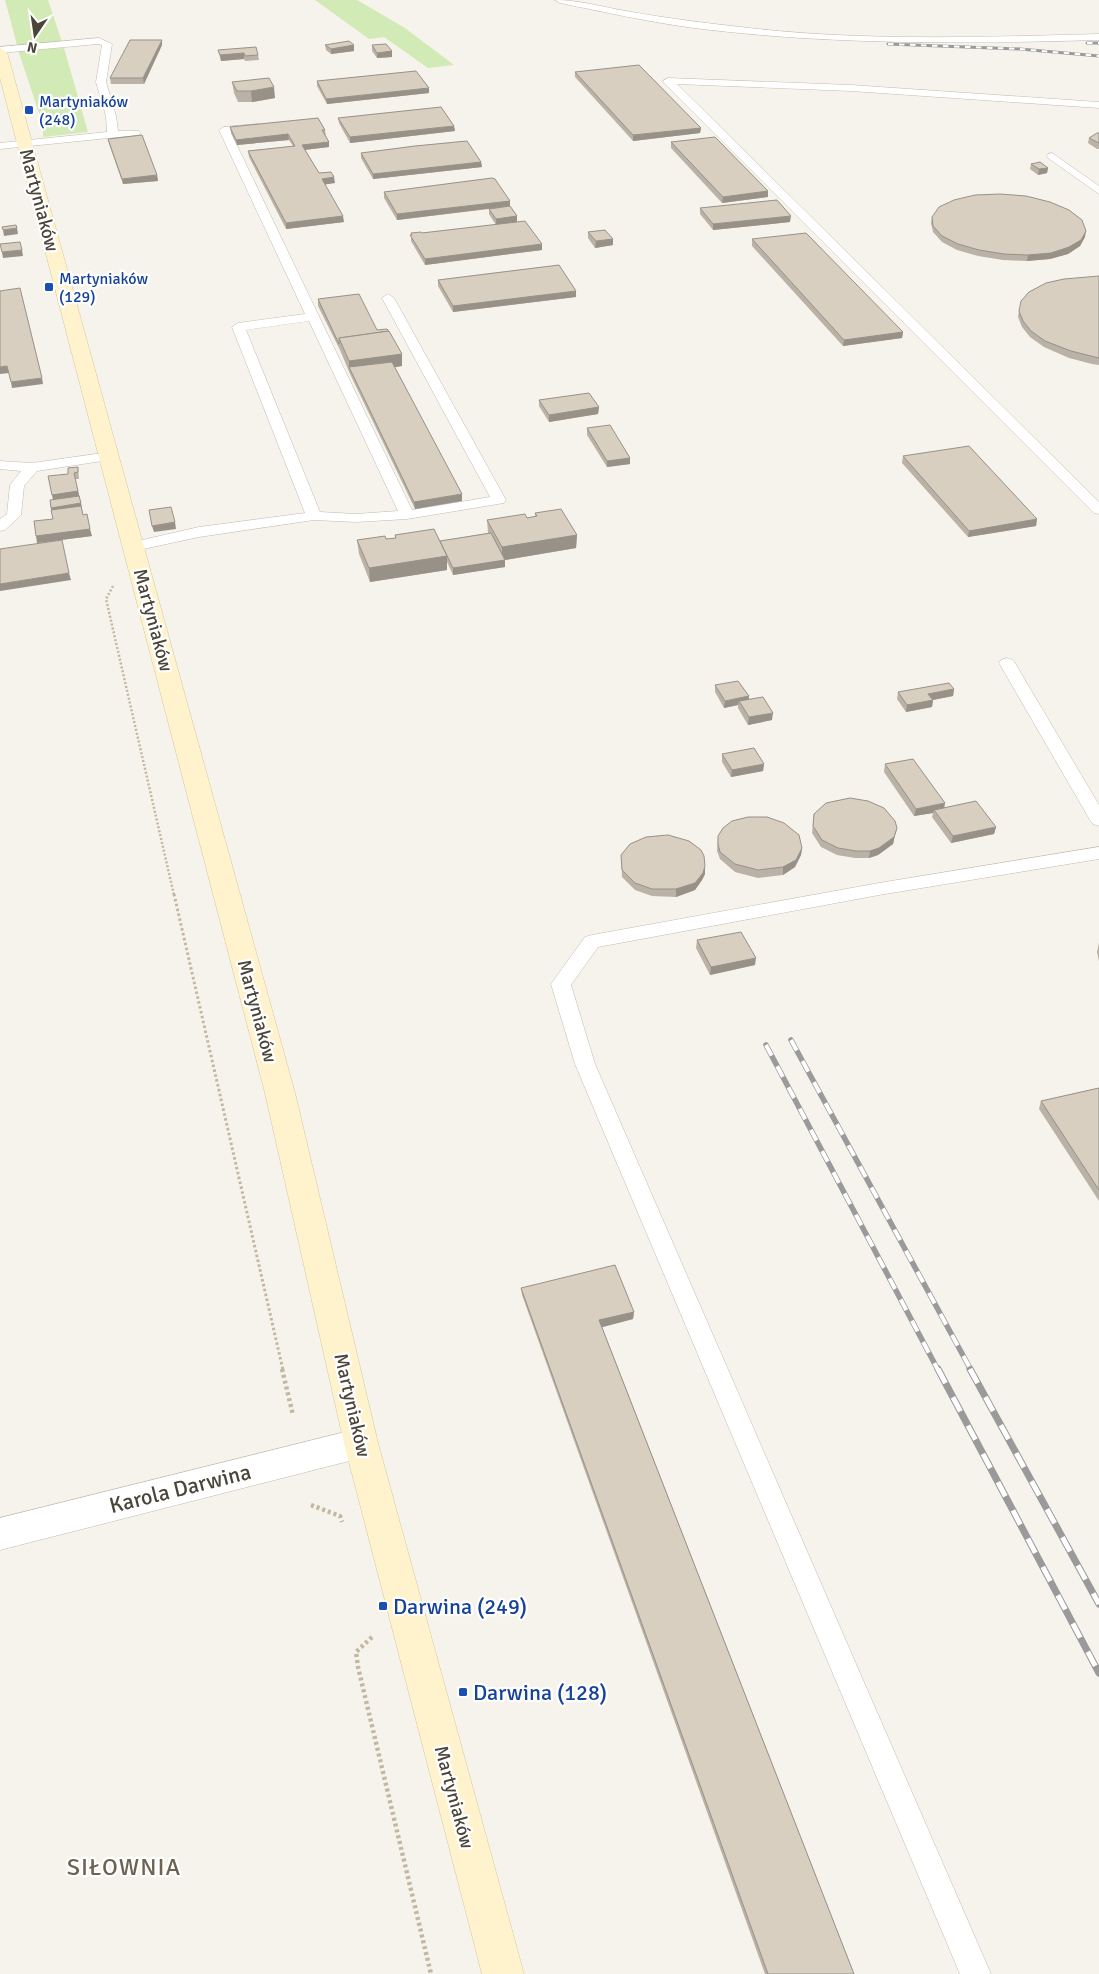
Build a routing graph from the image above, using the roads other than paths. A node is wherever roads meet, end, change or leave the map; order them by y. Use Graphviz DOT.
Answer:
graph roads {
  1 [pos="560,0"];
  2 [pos="1099,37"];
  3 [pos="0,51"];
  4 [pos="1099,105"];
  5 [pos="271,126"];
  6 [pos="135,132"];
  7 [pos="113,135"];
  8 [pos="12,145"];
  9 [pos="1052,156"];
  10 [pos="1099,191"];
  11 [pos="388,298"];
  12 [pos="312,316"];
  13 [pos="110,456"];
  14 [pos="0,465"];
  15 [pos="32,467"];
  16 [pos="1099,510"];
  17 [pos="407,515"];
  18 [pos="314,516"];
  19 [pos="0,527"];
  20 [pos="134,546"];
  21 [pos="1007,663"];
  22 [pos="1099,820"];
  23 [pos="1099,853"];
  24 [pos="361,1443"];
  25 [pos="0,1534"];
  26 [pos="502,1974"];
  27 [pos="976,1974"];
  1 -- 2 [label="lane"];
  3 -- 7 [label="lane"];
  3 -- 8 [label="main road, Martyniaków"];
  4 -- 16 [label="lane"];
  5 -- 12 [label="lane"];
  6 -- 7 [label="lane"];
  7 -- 8 [label="lane"];
  8 -- 13 [label="main road, Martyniaków"];
  9 -- 10 [label="lane"];
  11 -- 17 [label="lane"];
  12 -- 17 [label="lane"];
  12 -- 18 [label="lane"];
  13 -- 15 [label="lane"];
  13 -- 20 [label="main road, Martyniaków"];
  14 -- 15 [label="lane"];
  15 -- 19 [label="lane"];
  17 -- 18 [label="lane"];
  18 -- 20 [label="lane"];
  20 -- 24 [label="main road, Martyniaków"];
  21 -- 22 [label="lane"];
  23 -- 27 [label="lane"];
  24 -- 25 [label="street, Karola Darwina"];
  24 -- 26 [label="main road, Martyniaków"];
}
